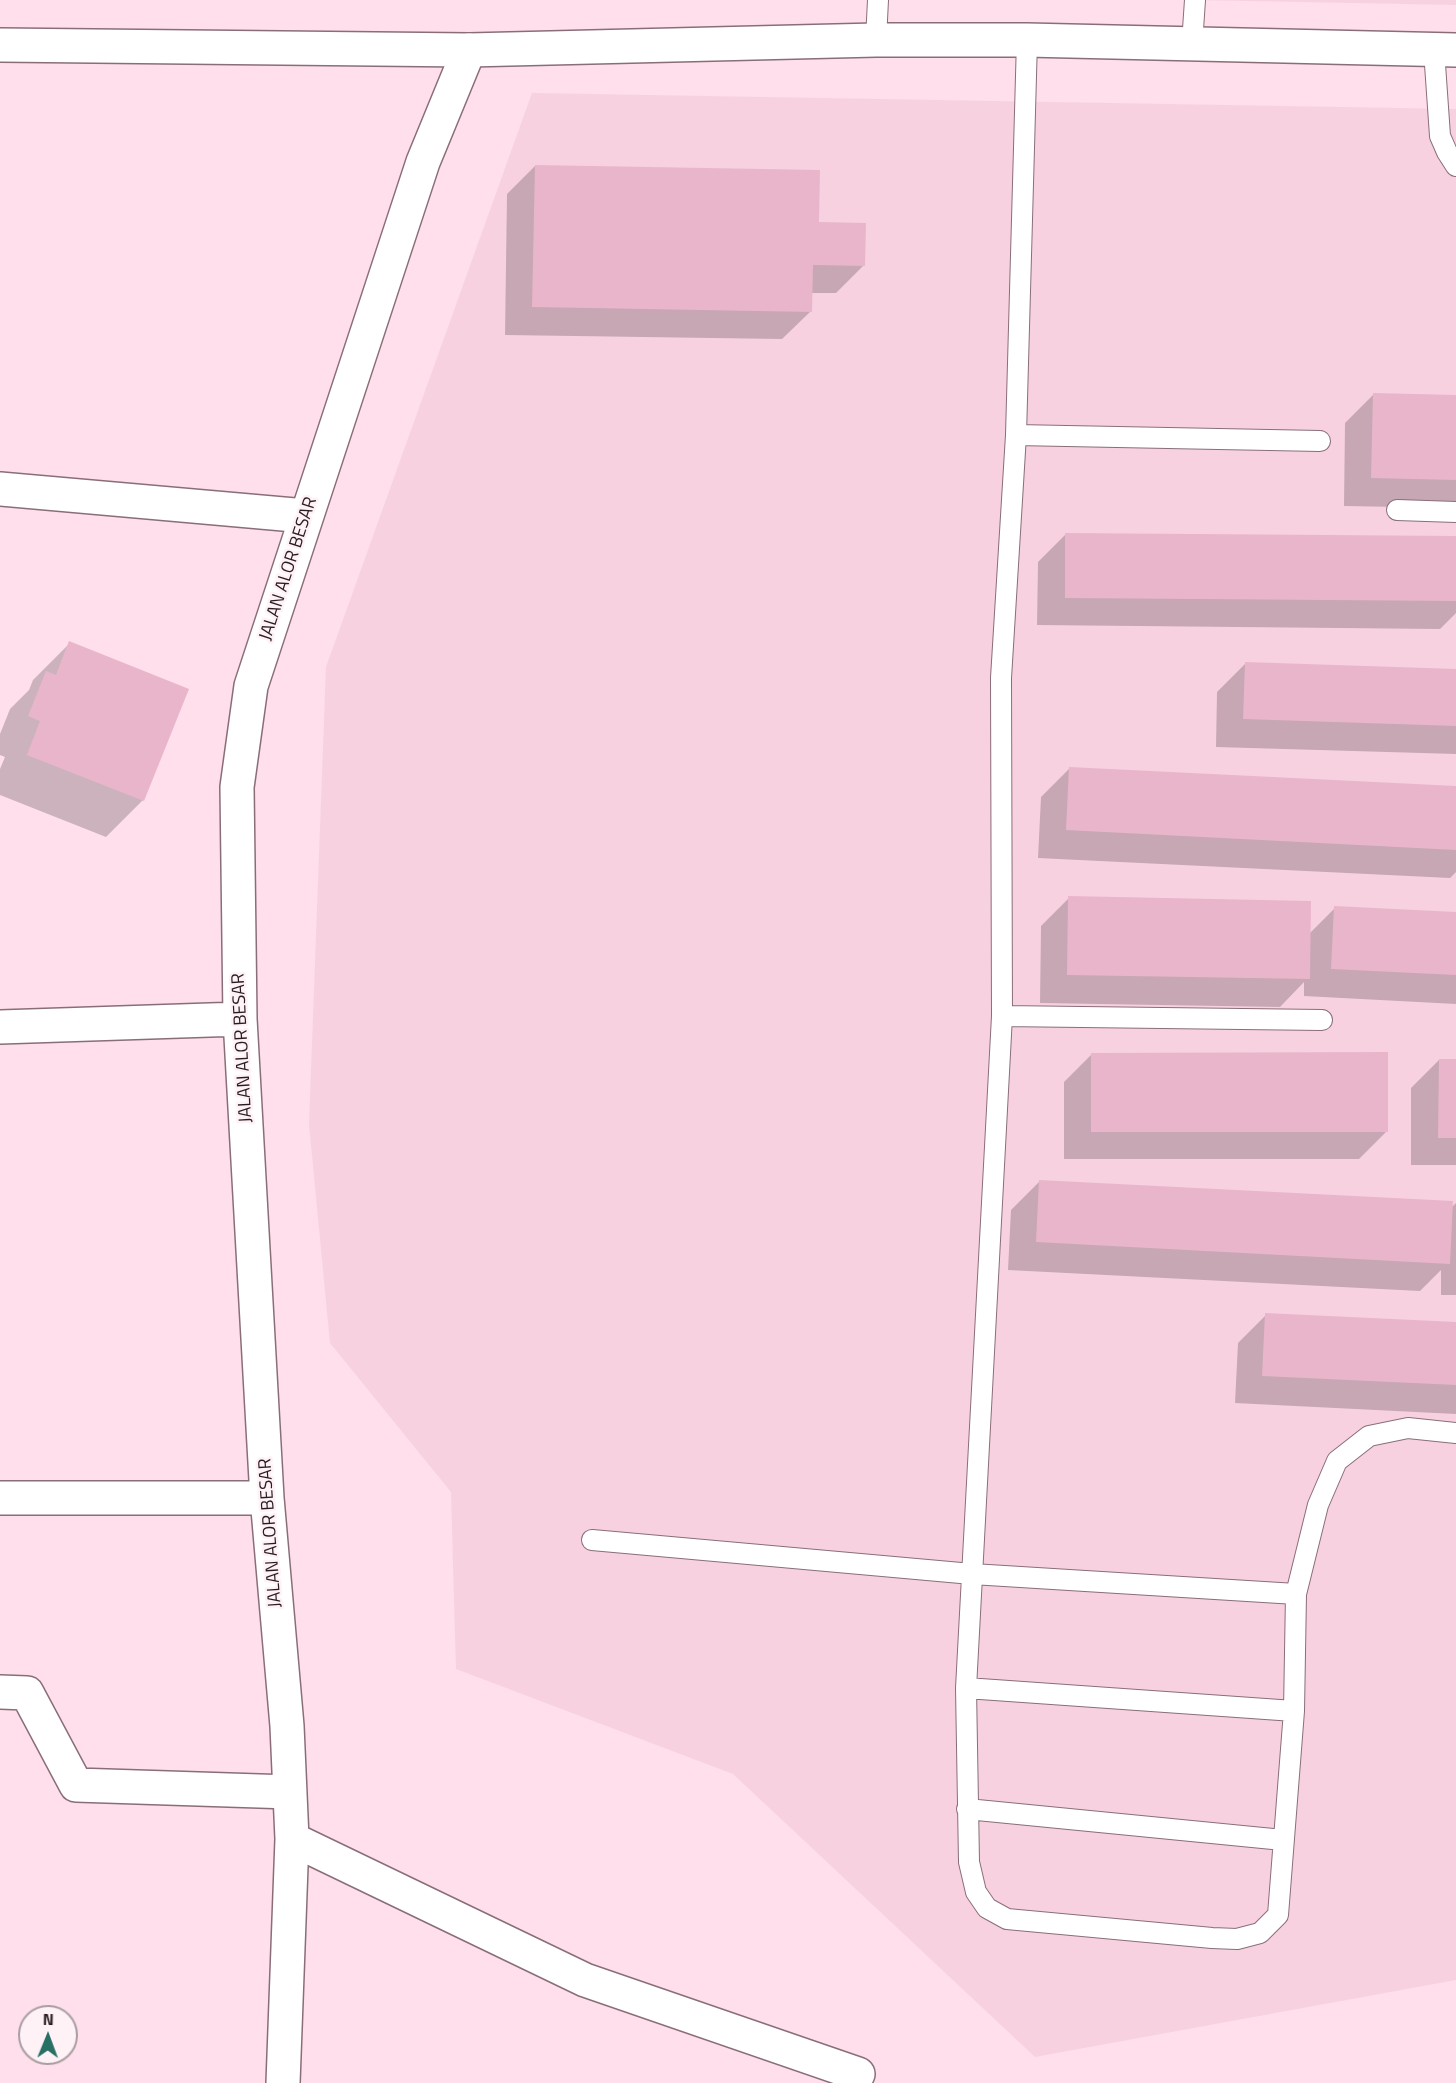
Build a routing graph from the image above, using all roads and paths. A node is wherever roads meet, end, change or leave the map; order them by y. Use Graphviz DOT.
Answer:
graph roads {
  1 [pos="878,0"];
  2 [pos="1195,0"];
  3 [pos="876,40"];
  4 [pos="1027,40"];
  5 [pos="1192,44"];
  6 [pos="0,45"];
  7 [pos="469,50"];
  8 [pos="1445,50"];
  9 [pos="1456,166"];
  10 [pos="1016,435"];
  11 [pos="1320,441"];
  12 [pos="0,489"];
  13 [pos="1396,510"];
  14 [pos="1456,512"];
  15 [pos="306,516"];
  16 [pos="1002,1016"];
  17 [pos="240,1019"];
  18 [pos="1322,1020"];
  19 [pos="0,1027"];
  20 [pos="1456,1433"];
  21 [pos="0,1498"];
  22 [pos="267,1498"];
  23 [pos="592,1540"];
  24 [pos="972,1574"];
  25 [pos="1296,1594"];
  26 [pos="966,1688"];
  27 [pos="0,1692"];
  28 [pos="1294,1711"];
  29 [pos="290,1792"];
  30 [pos="967,1809"];
  31 [pos="292,1839"];
  32 [pos="1283,1840"];
  33 [pos="858,2074"];
  34 [pos="283,2083"];
  1 -- 3 [label="lane"];
  2 -- 5 [label="lane"];
  3 -- 4 [label="street"];
  3 -- 7 [label="street"];
  4 -- 5 [label="street"];
  4 -- 10 [label="lane"];
  5 -- 8 [label="street"];
  6 -- 7 [label="street"];
  7 -- 15 [label="street, JALAN ALOR BESAR"];
  8 -- 9 [label="lane"];
  10 -- 11 [label="lane"];
  10 -- 16 [label="lane"];
  12 -- 15 [label="street"];
  13 -- 14 [label="lane"];
  15 -- 17 [label="street, JALAN ALOR BESAR"];
  16 -- 18 [label="lane"];
  16 -- 24 [label="lane"];
  17 -- 19 [label="street"];
  17 -- 22 [label="street, JALAN ALOR BESAR"];
  20 -- 25 [label="lane"];
  21 -- 22 [label="street"];
  22 -- 29 [label="street, JALAN ALOR BESAR"];
  23 -- 24 [label="lane"];
  24 -- 25 [label="lane"];
  24 -- 26 [label="lane"];
  25 -- 28 [label="lane"];
  26 -- 28 [label="lane"];
  26 -- 30 [label="lane"];
  27 -- 29 [label="street"];
  28 -- 32 [label="lane"];
  29 -- 31 [label="street, JALAN ALOR BESAR"];
  30 -- 32 [label="lane"];
  30 -- 32 [label="lane"];
  31 -- 33 [label="street"];
  31 -- 34 [label="street, JALAN ALOR BESAR"];
}
